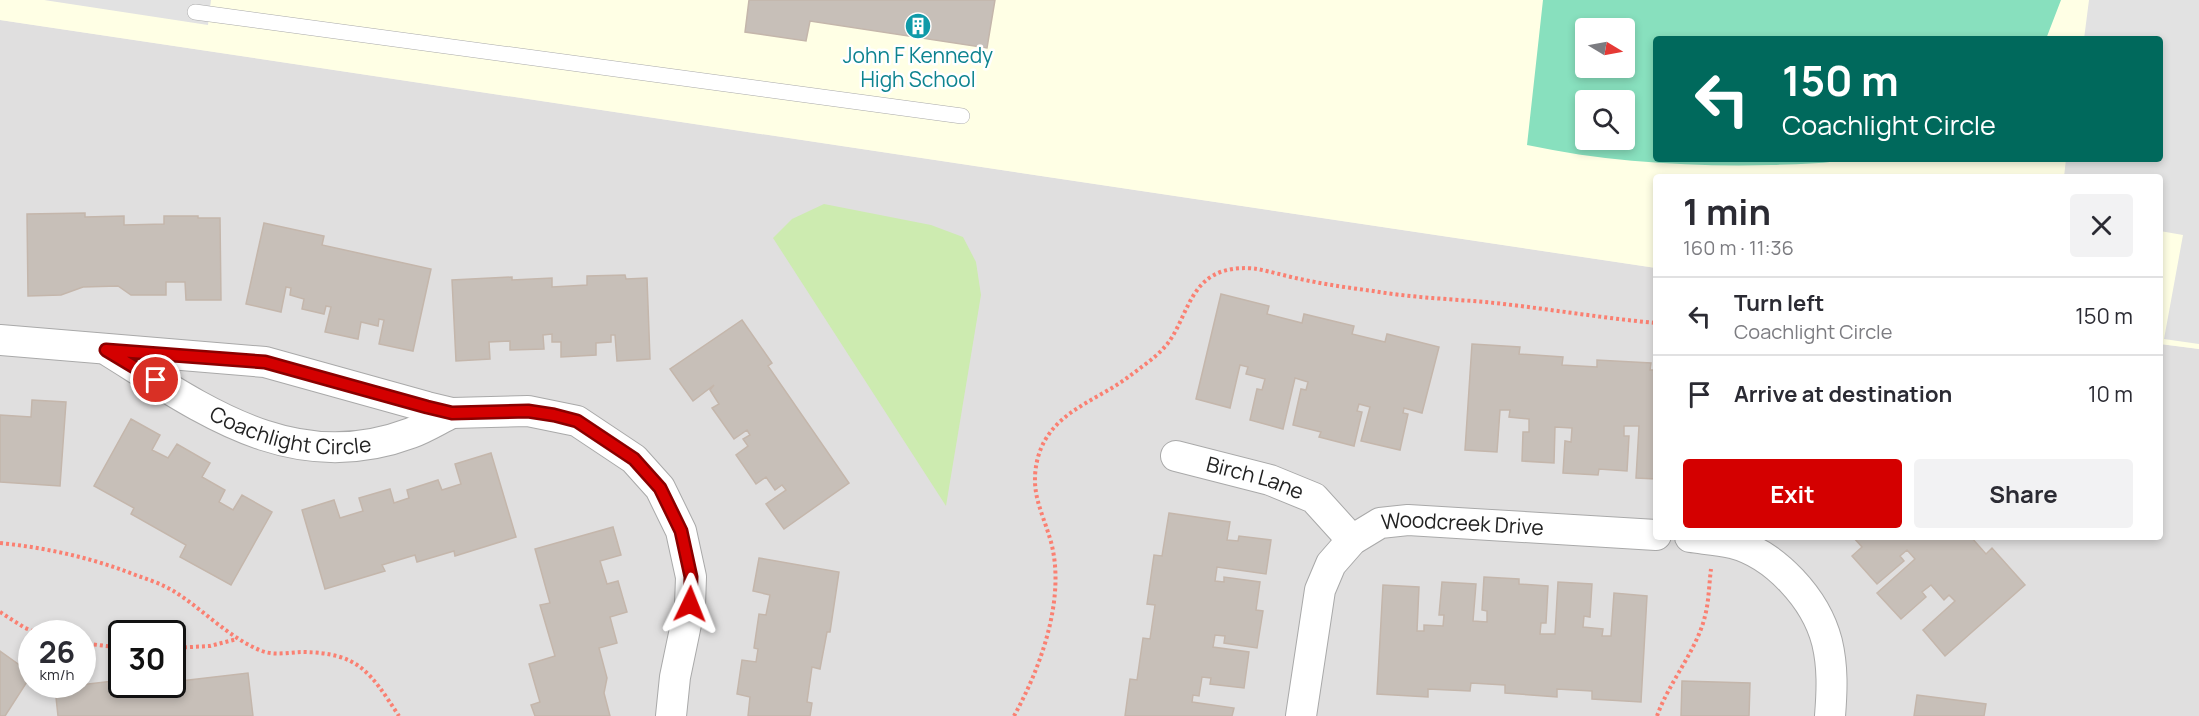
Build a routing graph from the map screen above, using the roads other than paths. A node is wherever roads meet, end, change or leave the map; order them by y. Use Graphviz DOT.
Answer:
graph roads {
  1 [pos="195,12"];
  2 [pos="962,116"];
  3 [pos="0,340"];
  4 [pos="106,350"];
  5 [pos="452,413"];
  6 [pos="1176,456"];
  7 [pos="1653,535"];
  8 [pos="1352,540"];
  9 [pos="1710,540"];
  10 [pos="671,716"];
  11 [pos="1301,716"];
  12 [pos="1830,716"];
  1 -- 2 [label="lane"];
  3 -- 4 [label="street, Coachlight Circle"];
  4 -- 5 [label="street, Coachlight Circle"];
  4 -- 5 [label="street, Coachlight Circle"];
  5 -- 10 [label="street, Coachlight Circle"];
  6 -- 8 [label="street, Birch Lane"];
  7 -- 8 [label="street, Woodcreek Drive"];
  8 -- 11 [label="street, Woodcreek Drive"];
  9 -- 12 [label="street"];
}
